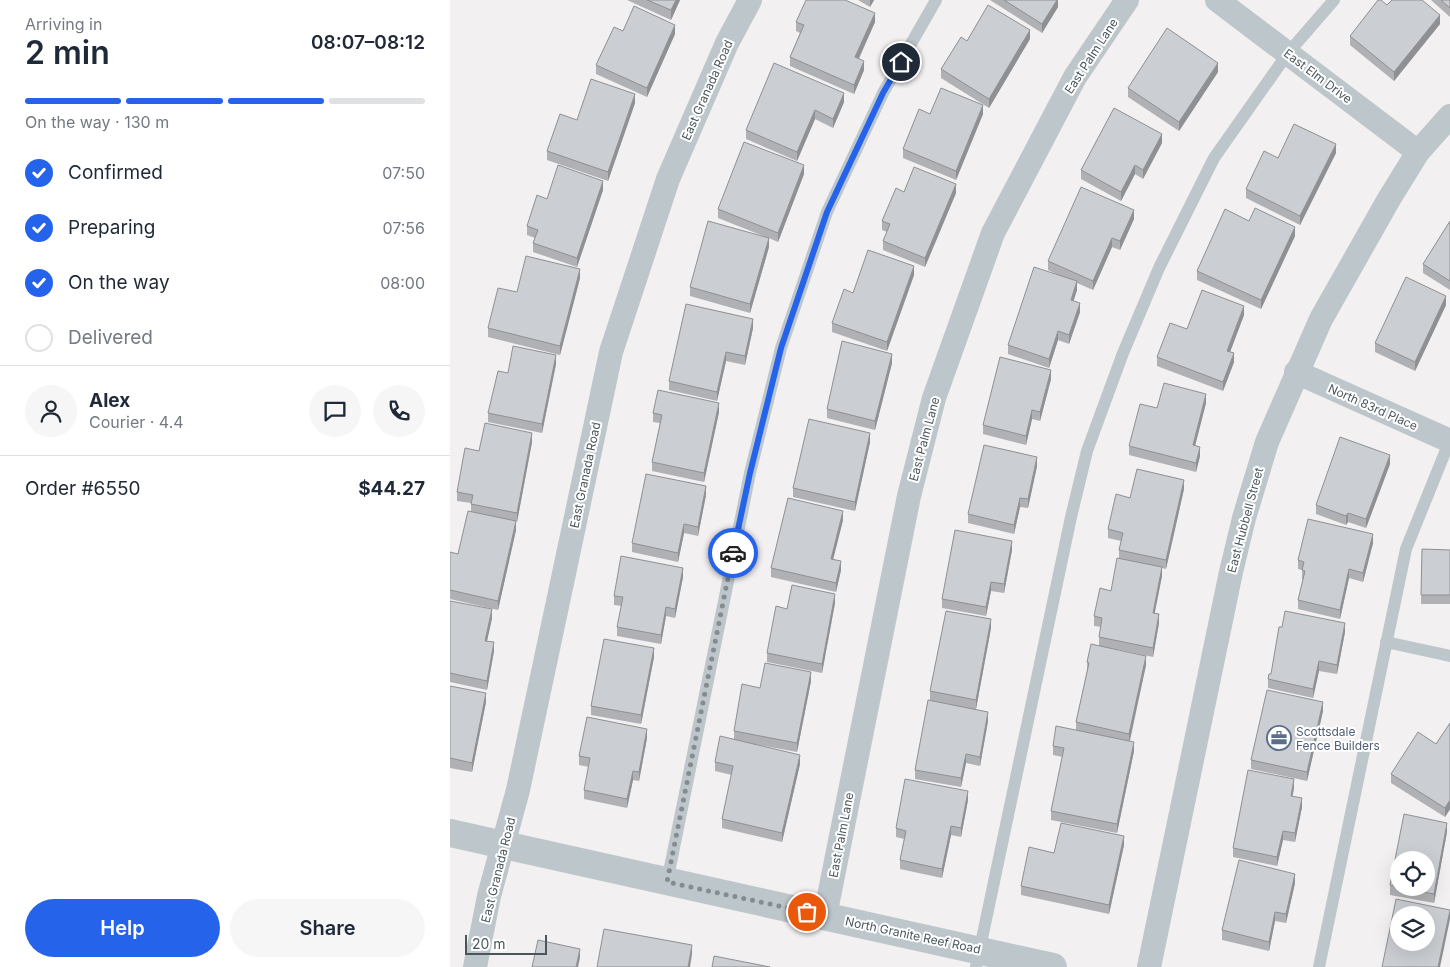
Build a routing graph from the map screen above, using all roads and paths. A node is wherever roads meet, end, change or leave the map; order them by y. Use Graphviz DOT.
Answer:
graph roads {
  1 [pos="750,0"];
  2 [pos="936,0"];
  3 [pos="1127,0"];
  4 [pos="1217,0"];
  5 [pos="1334,0"];
  6 [pos="1288,53"];
  7 [pos="1450,116"];
  8 [pos="1418,152"];
  9 [pos="1296,372"];
  10 [pos="1450,441"];
  11 [pos="1386,642"];
  12 [pos="1450,656"];
  13 [pos="450,833"];
  14 [pos="504,845"];
  15 [pos="667,882"];
  16 [pos="825,916"];
  17 [pos="978,958"];
  18 [pos="475,967"];
  19 [pos="1053,967"];
  20 [pos="1148,967"];
  21 [pos="1319,967"];
  1 -- 14 [label="street, East Granada Road"];
  2 -- 15 [label="lane"];
  3 -- 16 [label="street, East Palm Lane"];
  4 -- 6 [label="street, East Elm Drive"];
  5 -- 6 [label="lane"];
  6 -- 8 [label="street, East Elm Drive"];
  6 -- 17 [label="lane"];
  7 -- 8 [label="street, East Hubbell Street"];
  8 -- 9 [label="street, East Hubbell Street"];
  9 -- 10 [label="street, North 83rd Place"];
  9 -- 20 [label="street, East Hubbell Street"];
  10 -- 11 [label="lane"];
  11 -- 12 [label="lane"];
  11 -- 21 [label="lane"];
  13 -- 14 [label="street, North Granite Reef Road"];
  14 -- 15 [label="street, North Granite Reef Road"];
  14 -- 18 [label="street, East Granada Road"];
  15 -- 16 [label="street, North Granite Reef Road"];
  16 -- 17 [label="street, North Granite Reef Road"];
  17 -- 19 [label="street, North Granite Reef Road"];
}
